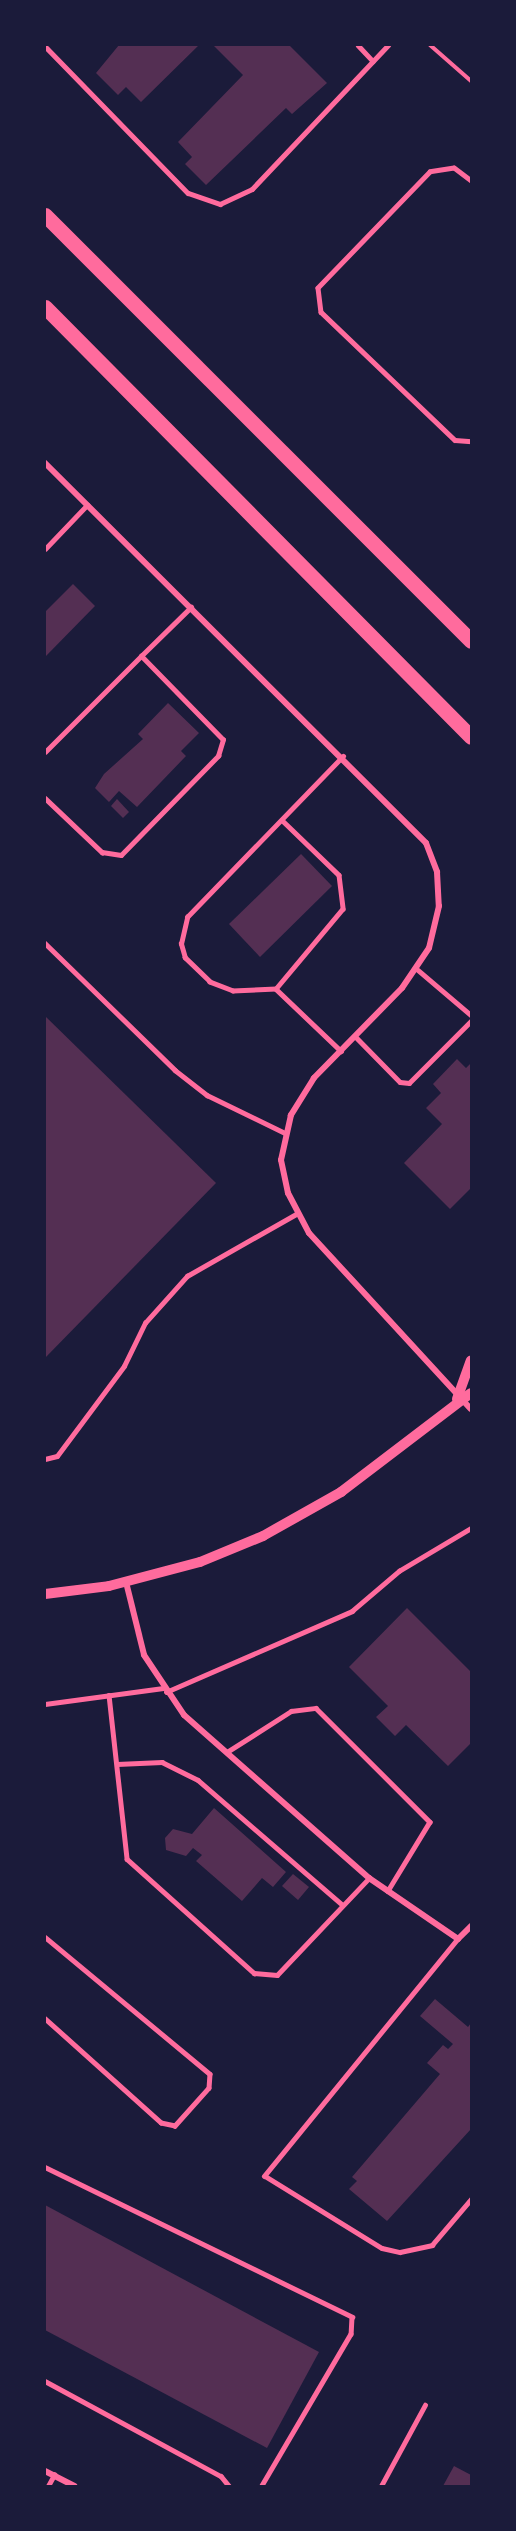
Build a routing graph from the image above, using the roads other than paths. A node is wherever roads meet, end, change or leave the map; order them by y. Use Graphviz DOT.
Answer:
graph roads {
  1 [pos="358,45"];
  2 [pos="388,45"];
  3 [pos="45,46"];
  4 [pos="374,61"];
  5 [pos="471,181"];
  6 [pos="45,215"];
  7 [pos="45,307"];
  8 [pos="471,441"];
  9 [pos="45,464"];
  10 [pos="87,505"];
  11 [pos="45,549"];
  12 [pos="191,607"];
  13 [pos="471,641"];
  14 [pos="141,657"];
  15 [pos="471,737"];
  16 [pos="45,752"];
  17 [pos="343,756"];
  18 [pos="45,798"];
  19 [pos="282,820"];
  20 [pos="45,943"];
  21 [pos="418,970"];
  22 [pos="276,989"];
  23 [pos="471,1015"];
  24 [pos="471,1021"];
  25 [pos="355,1036"];
  26 [pos="341,1050"];
  27 [pos="285,1132"];
  28 [pos="296,1214"];
  29 [pos="471,1360"];
  30 [pos="471,1393"];
  31 [pos="457,1400"];
  32 [pos="471,1409"];
  33 [pos="45,1460"];
  34 [pos="471,1528"];
  35 [pos="126,1582"];
  36 [pos="45,1594"];
  37 [pos="164,1690"];
  38 [pos="109,1695"];
  39 [pos="45,1704"];
  40 [pos="227,1752"];
  41 [pos="117,1764"];
  42 [pos="369,1878"];
  43 [pos="388,1891"];
  44 [pos="343,1905"];
  45 [pos="471,1926"];
  46 [pos="45,1937"];
  47 [pos="458,1939"];
  48 [pos="45,2019"];
  49 [pos="45,2167"];
  50 [pos="471,2199"];
  51 [pos="45,2381"];
  52 [pos="425,2405"];
  53 [pos="45,2470"];
  54 [pos="54,2475"];
  55 [pos="48,2486"];
  56 [pos="74,2486"];
  57 [pos="229,2486"];
  58 [pos="262,2486"];
  59 [pos="381,2486"];
  1 -- 4 [label="lane"];
  2 -- 4 [label="lane"];
  3 -- 4 [label="lane"];
  5 -- 8 [label="lane"];
  6 -- 13 [label="main road"];
  7 -- 15 [label="main road"];
  9 -- 10 [label="street"];
  10 -- 11 [label="lane"];
  10 -- 12 [label="street"];
  12 -- 14 [label="lane"];
  12 -- 17 [label="street"];
  14 -- 16 [label="lane"];
  14 -- 18 [label="lane"];
  17 -- 19 [label="lane"];
  17 -- 21 [label="street"];
  19 -- 22 [label="lane"];
  19 -- 22 [label="lane"];
  20 -- 27 [label="lane"];
  21 -- 23 [label="lane"];
  21 -- 25 [label="street"];
  22 -- 26 [label="lane"];
  24 -- 25 [label="lane"];
  25 -- 26 [label="street"];
  26 -- 27 [label="street"];
  27 -- 28 [label="street"];
  28 -- 31 [label="street"];
  28 -- 33 [label="lane"];
  29 -- 31 [label="street"];
  30 -- 31 [label="street"];
  31 -- 32 [label="street"];
  31 -- 35 [label="street"];
  34 -- 37 [label="lane"];
  35 -- 36 [label="street"];
  35 -- 37 [label="street"];
  37 -- 38 [label="lane"];
  37 -- 40 [label="street"];
  38 -- 39 [label="lane"];
  38 -- 41 [label="lane"];
  40 -- 42 [label="street"];
  40 -- 43 [label="lane"];
  41 -- 44 [label="lane"];
  41 -- 44 [label="lane"];
  42 -- 43 [label="street"];
  42 -- 44 [label="lane"];
  43 -- 47 [label="street"];
  45 -- 47 [label="street"];
  46 -- 48 [label="lane"];
  47 -- 50 [label="lane"];
  49 -- 58 [label="lane"];
  51 -- 57 [label="lane"];
  52 -- 59 [label="lane"];
  53 -- 54 [label="street"];
  54 -- 55 [label="lane"];
  54 -- 56 [label="street"];
}
